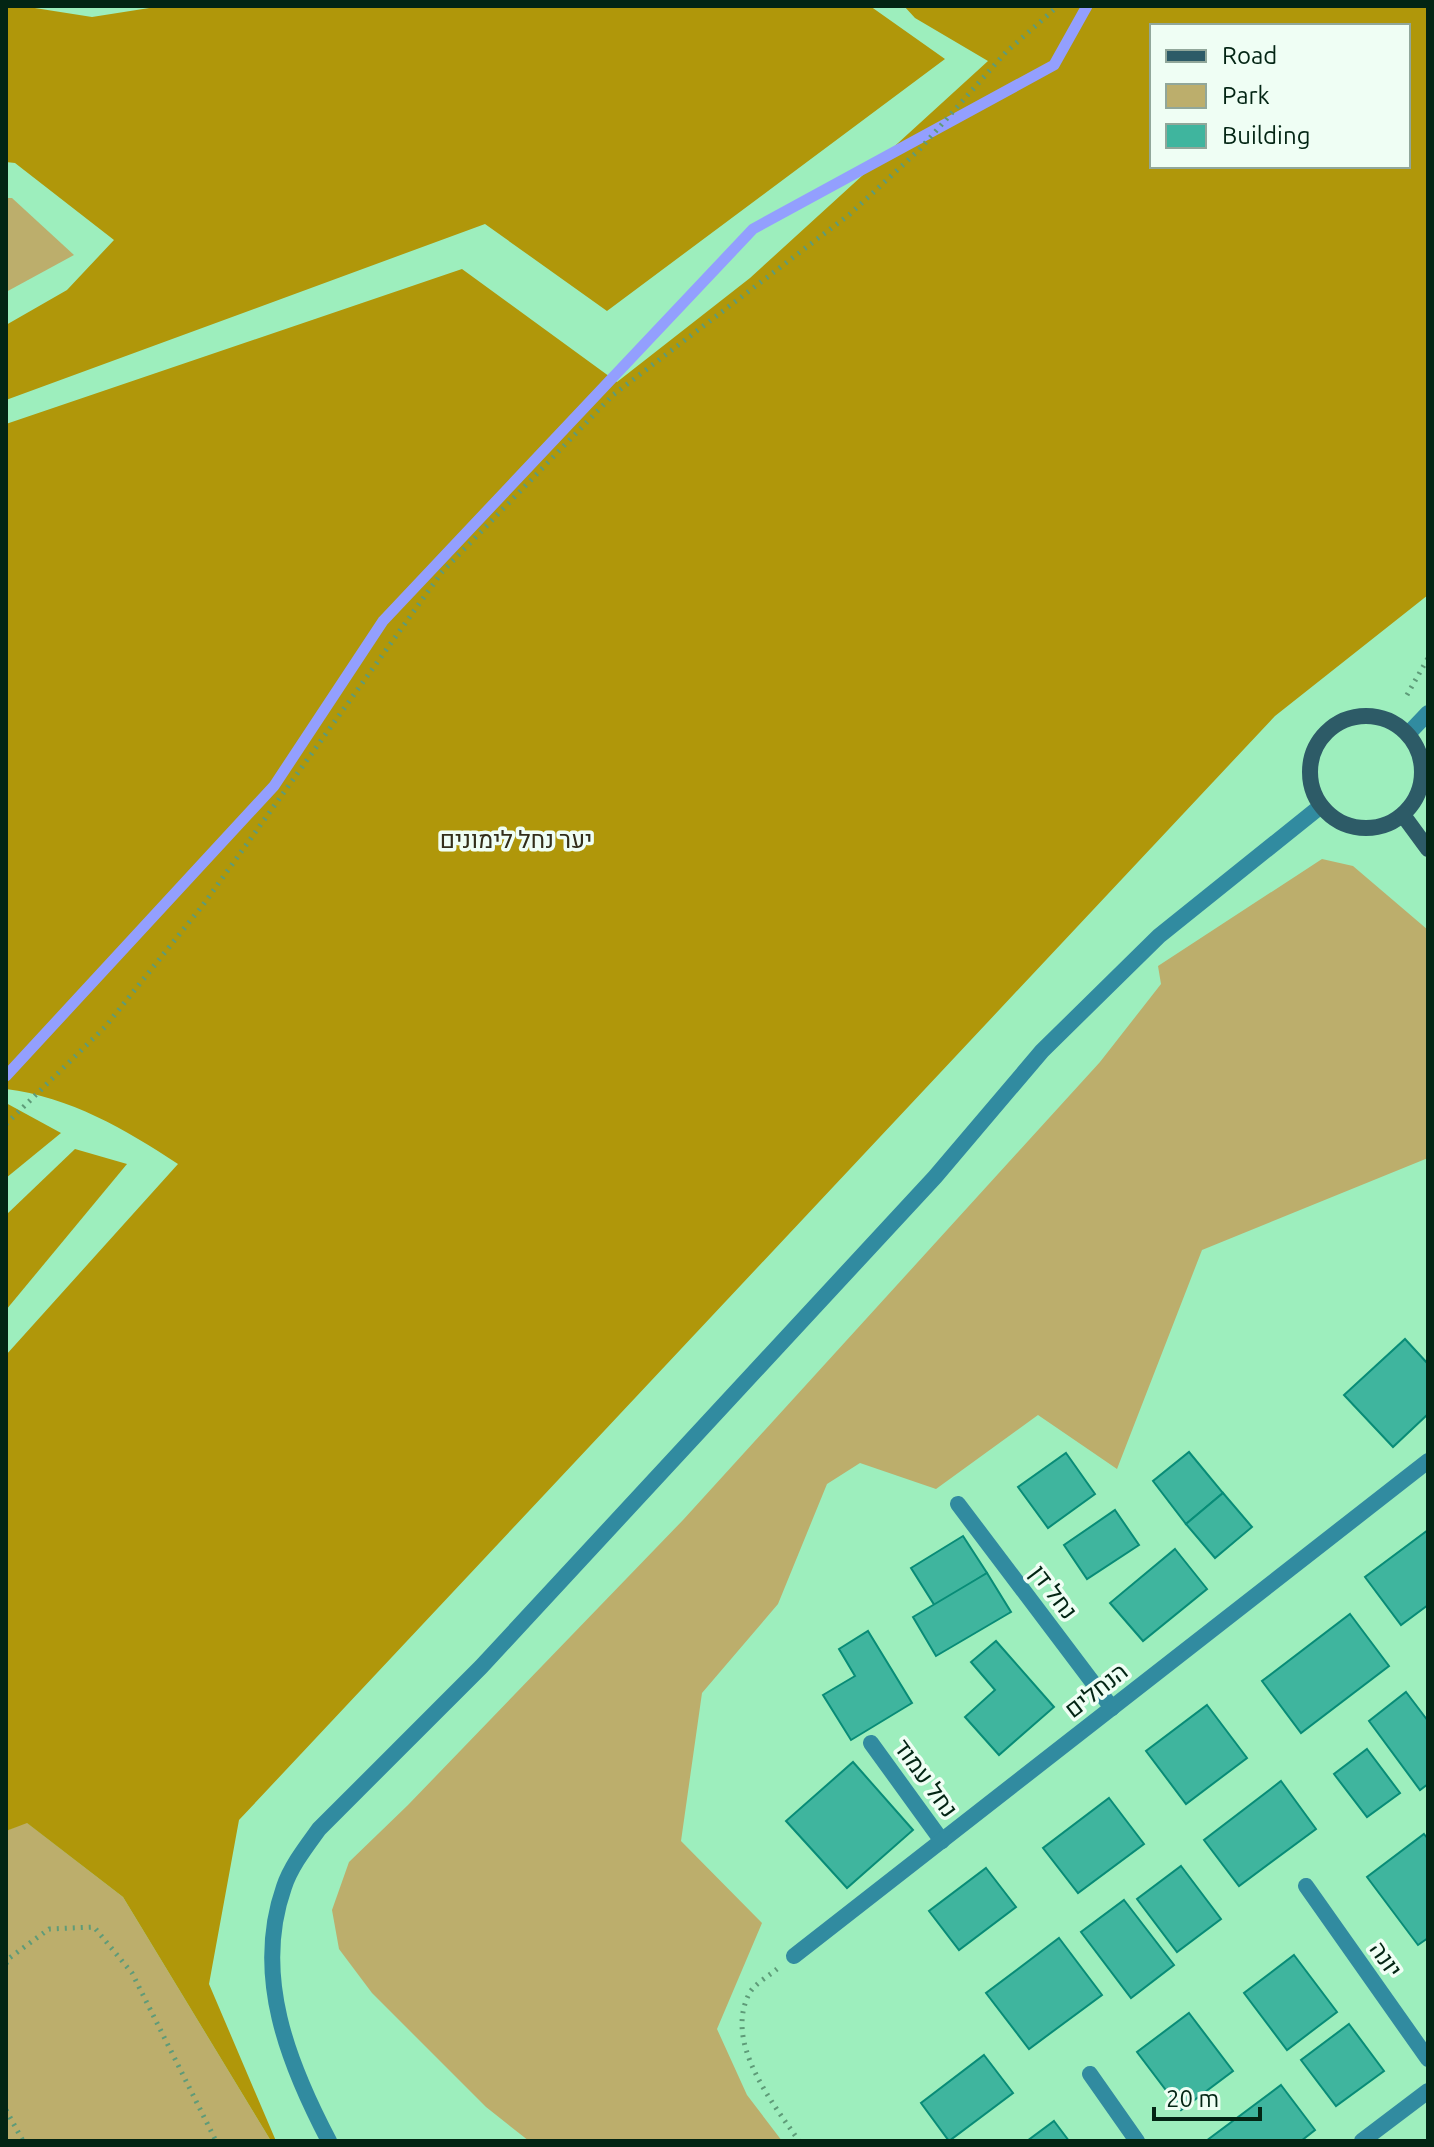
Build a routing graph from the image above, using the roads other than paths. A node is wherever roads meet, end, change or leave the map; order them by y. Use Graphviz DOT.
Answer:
graph roads {
  1 [pos="1428,713"];
  2 [pos="1408,734"];
  3 [pos="1321,806"];
  4 [pos="1403,815"];
  5 [pos="1428,849"];
  6 [pos="1428,1461"];
  7 [pos="958,1504"];
  8 [pos="1112,1708"];
  9 [pos="871,1743"];
  10 [pos="942,1841"];
  11 [pos="1306,1886"];
  12 [pos="794,1956"];
  13 [pos="1428,2059"];
  14 [pos="1090,2074"];
  15 [pos="1428,2091"];
  16 [pos="329,2141"];
  17 [pos="1137,2141"];
  18 [pos="1362,2141"];
  1 -- 2 [label="street"];
  2 -- 3 [label="street"];
  2 -- 4 [label="street"];
  3 -- 4 [label="street"];
  3 -- 16 [label="street"];
  4 -- 5 [label="street"];
  6 -- 8 [label="street, הנחלים"];
  7 -- 8 [label="street, נחל דן"];
  8 -- 10 [label="street, הנחלים"];
  9 -- 10 [label="street, נחל עמוד"];
  10 -- 12 [label="street, הנחלים"];
  11 -- 13 [label="street, יונה"];
  14 -- 17 [label="street"];
  15 -- 18 [label="street"];
}
